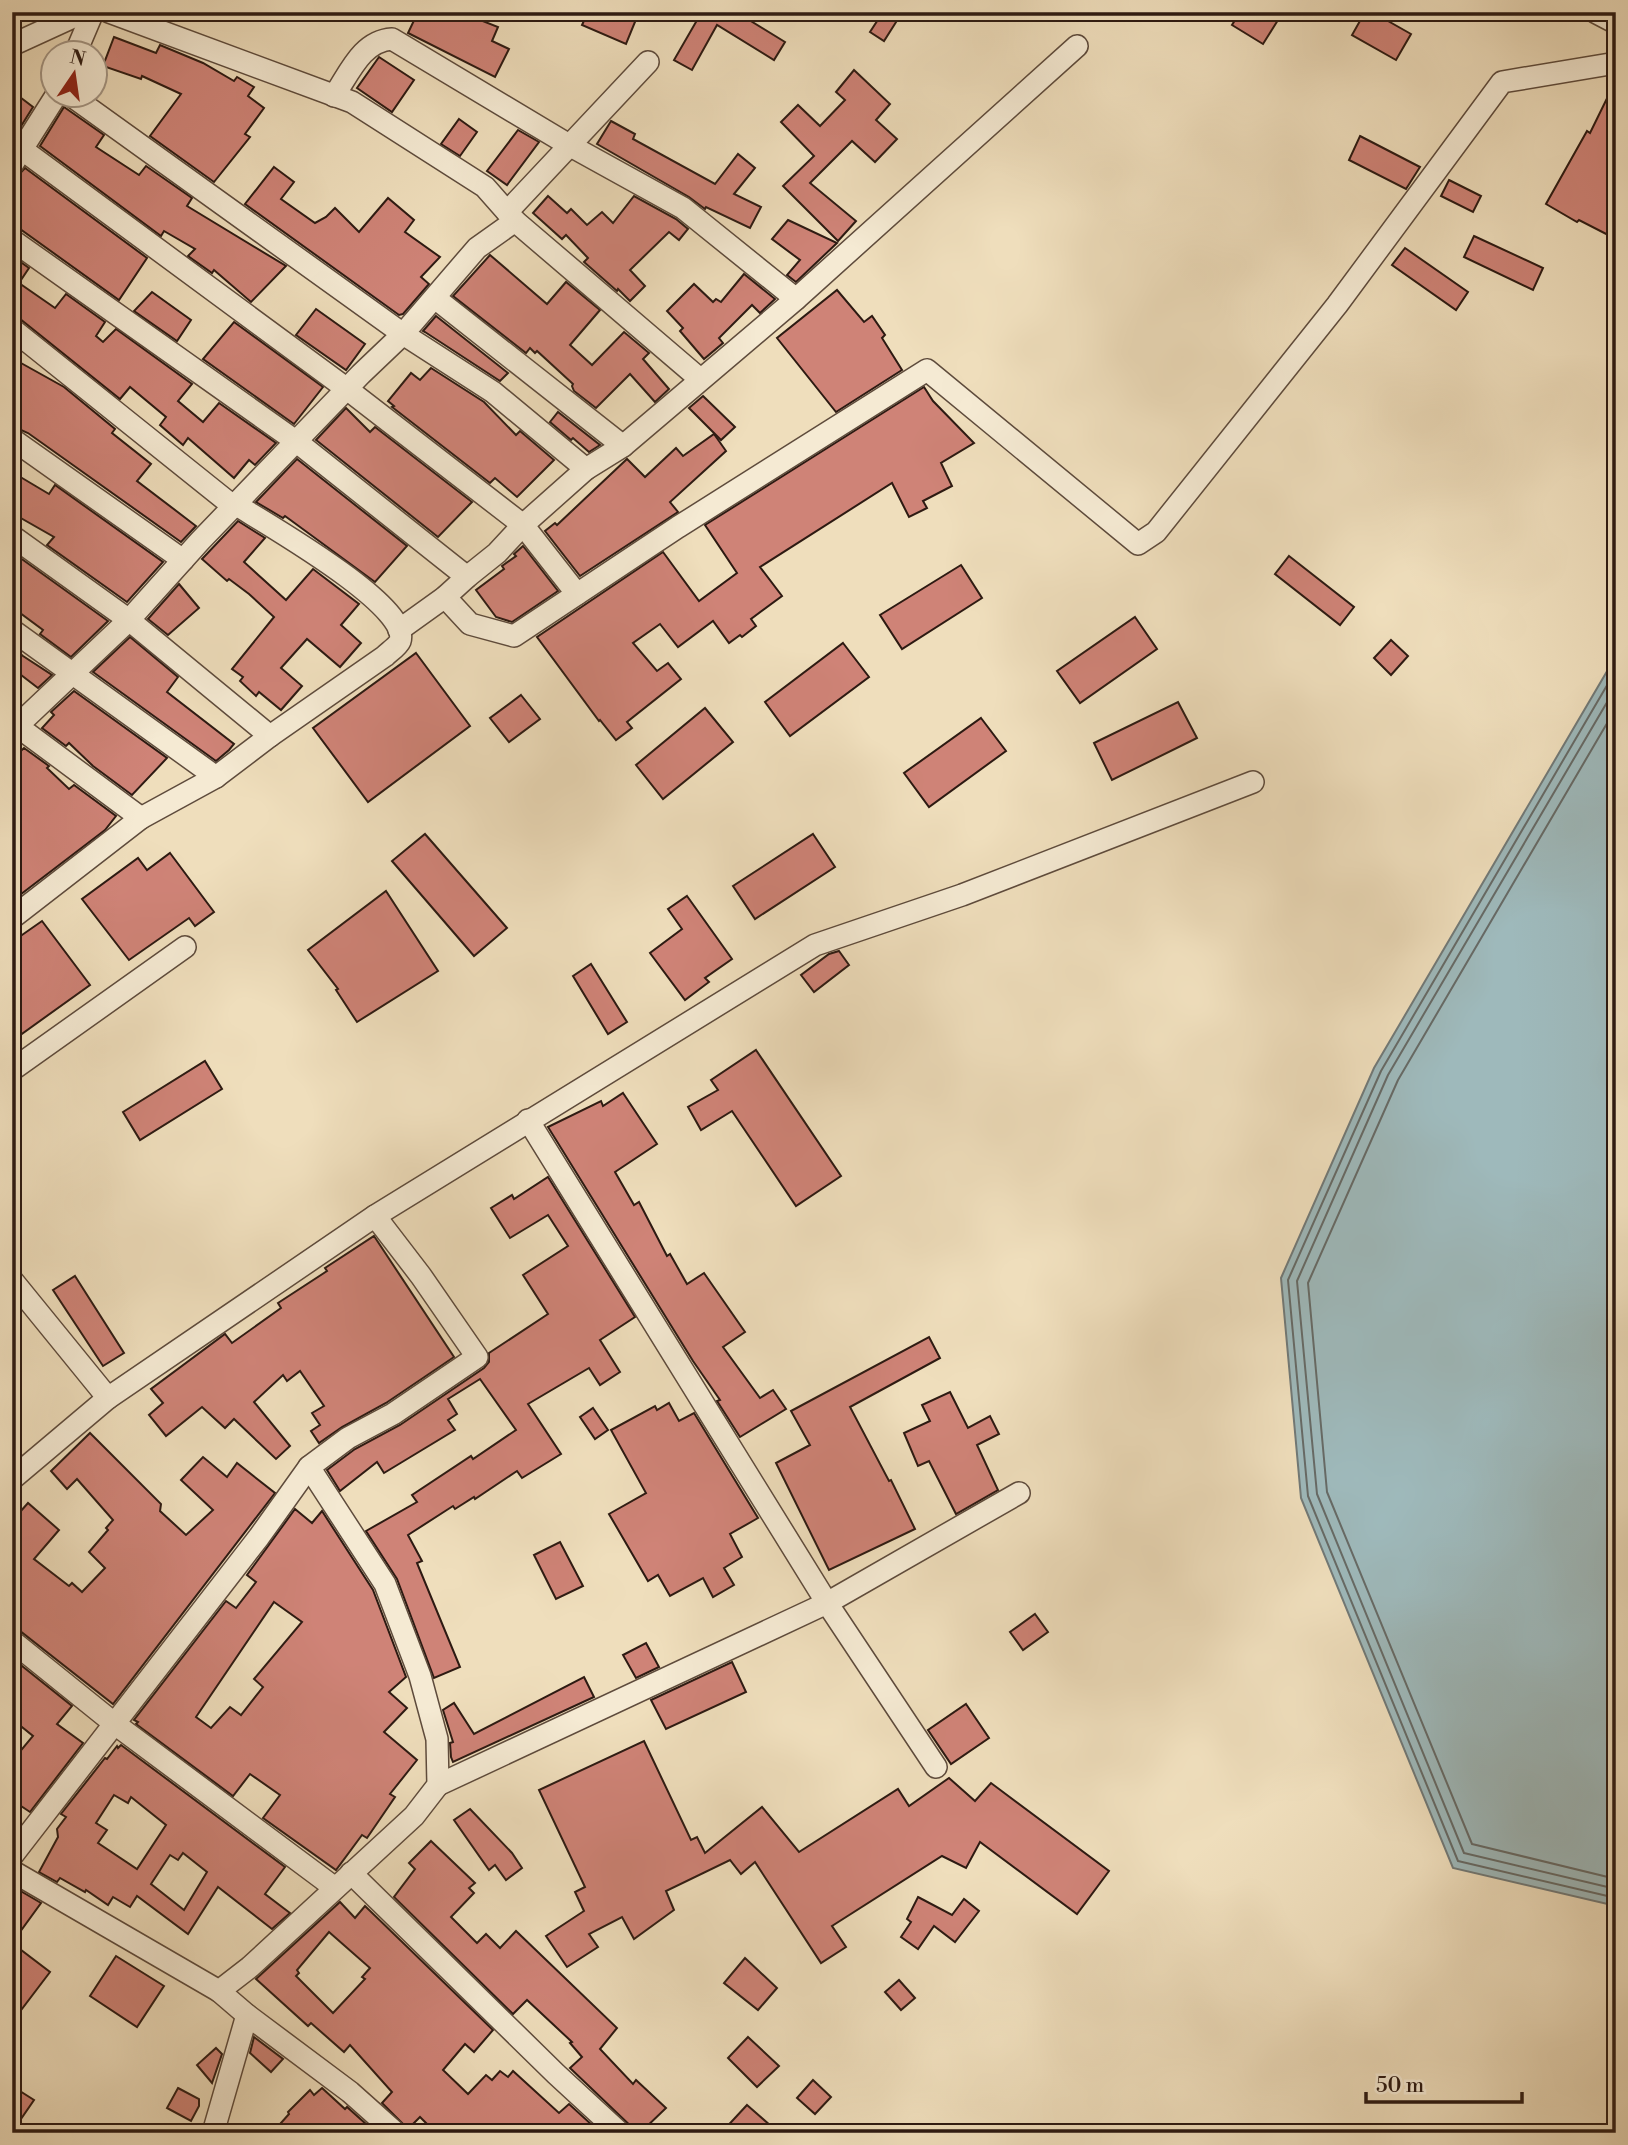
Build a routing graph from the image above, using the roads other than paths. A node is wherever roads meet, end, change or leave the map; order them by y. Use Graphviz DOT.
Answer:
graph roads {
  1 [pos="85,12"];
  2 [pos="93,12"];
  3 [pos="109,12"];
  4 [pos="1595,12"];
  5 [pos="1616,23"];
  6 [pos="82,38"];
  7 [pos="12,45"];
  8 [pos="1077,46"];
  9 [pos="648,62"];
  10 [pos="1616,63"];
  11 [pos="334,96"];
  12 [pos="47,108"];
  13 [pos="88,108"];
  14 [pos="569,145"];
  15 [pos="16,152"];
  16 [pos="511,216"];
  17 [pos="12,240"];
  18 [pos="435,298"];
  19 [pos="796,299"];
  20 [pos="12,329"];
  21 [pos="403,334"];
  22 [pos="700,379"];
  23 [pos="347,389"];
  24 [pos="12,439"];
  25 [pos="297,442"];
  26 [pos="623,446"];
  27 [pos="586,469"];
  28 [pos="235,504"];
  29 [pos="523,524"];
  30 [pos="12,536"];
  31 [pos="183,560"];
  32 [pos="467,577"];
  33 [pos="577,594"];
  34 [pos="445,597"];
  35 [pos="129,620"];
  36 [pos="12,630"];
  37 [pos="399,630"];
  38 [pos="75,673"];
  39 [pos="14,727"];
  40 [pos="270,736"];
  41 [pos="216,777"];
  42 [pos="1253,782"];
  43 [pos="141,818"];
  44 [pos="14,914"];
  45 [pos="185,947"];
  46 [pos="12,1070"];
  47 [pos="528,1120"];
  48 [pos="375,1216"];
  49 [pos="12,1279"];
  50 [pos="108,1398"];
  51 [pos="309,1467"];
  52 [pos="12,1479"];
  53 [pos="1018,1493"];
  54 [pos="827,1603"];
  55 [pos="12,1641"];
  56 [pos="115,1724"];
  57 [pos="936,1767"];
  58 [pos="438,1785"];
  59 [pos="12,1856"];
  60 [pos="12,1871"];
  61 [pos="351,1873"];
  62 [pos="335,1888"];
  63 [pos="219,1991"];
  64 [pos="247,2015"];
  65 [pos="213,2133"];
  66 [pos="396,2133"];
  67 [pos="620,2133"];
  1 -- 7 [label="street"];
  2 -- 6 [label="street"];
  3 -- 11 [label="street"];
  4 -- 5 [label="street"];
  8 -- 19 [label="street"];
  9 -- 14 [label="street"];
  10 -- 33 [label="street"];
  11 -- 14 [label="street"];
  11 -- 16 [label="street"];
  12 -- 15 [label="street"];
  13 -- 21 [label="street"];
  14 -- 16 [label="street"];
  14 -- 19 [label="street"];
  15 -- 23 [label="street"];
  16 -- 18 [label="street"];
  16 -- 22 [label="street"];
  17 -- 25 [label="street"];
  18 -- 21 [label="street"];
  18 -- 26 [label="street"];
  19 -- 22 [label="street"];
  20 -- 28 [label="street"];
  21 -- 23 [label="street"];
  21 -- 27 [label="street"];
  22 -- 26 [label="street"];
  23 -- 25 [label="street"];
  23 -- 29 [label="street"];
  24 -- 31 [label="street"];
  25 -- 28 [label="street"];
  25 -- 32 [label="street"];
  26 -- 27 [label="street"];
  27 -- 29 [label="street"];
  28 -- 31 [label="street"];
  28 -- 37 [label="street"];
  29 -- 32 [label="street"];
  29 -- 33 [label="street"];
  30 -- 35 [label="street"];
  31 -- 35 [label="street"];
  32 -- 34 [label="street"];
  33 -- 34 [label="street"];
  34 -- 37 [label="street"];
  35 -- 38 [label="street"];
  35 -- 40 [label="street"];
  36 -- 38 [label="street"];
  37 -- 40 [label="street"];
  38 -- 39 [label="street"];
  38 -- 41 [label="street"];
  39 -- 43 [label="street"];
  40 -- 41 [label="street"];
  41 -- 43 [label="street"];
  42 -- 47 [label="street"];
  43 -- 44 [label="street"];
  45 -- 46 [label="street"];
  47 -- 48 [label="street"];
  47 -- 54 [label="street"];
  48 -- 50 [label="street"];
  48 -- 51 [label="street"];
  49 -- 50 [label="street"];
  50 -- 52 [label="street"];
  51 -- 56 [label="street"];
  51 -- 58 [label="street"];
  53 -- 54 [label="street"];
  54 -- 57 [label="street"];
  54 -- 58 [label="street"];
  55 -- 56 [label="street"];
  56 -- 59 [label="street"];
  56 -- 62 [label="street"];
  58 -- 61 [label="street"];
  60 -- 63 [label="street"];
  61 -- 62 [label="street"];
  61 -- 67 [label="street"];
  62 -- 63 [label="street"];
  63 -- 64 [label="street"];
  64 -- 65 [label="street"];
  64 -- 66 [label="street"];
}
